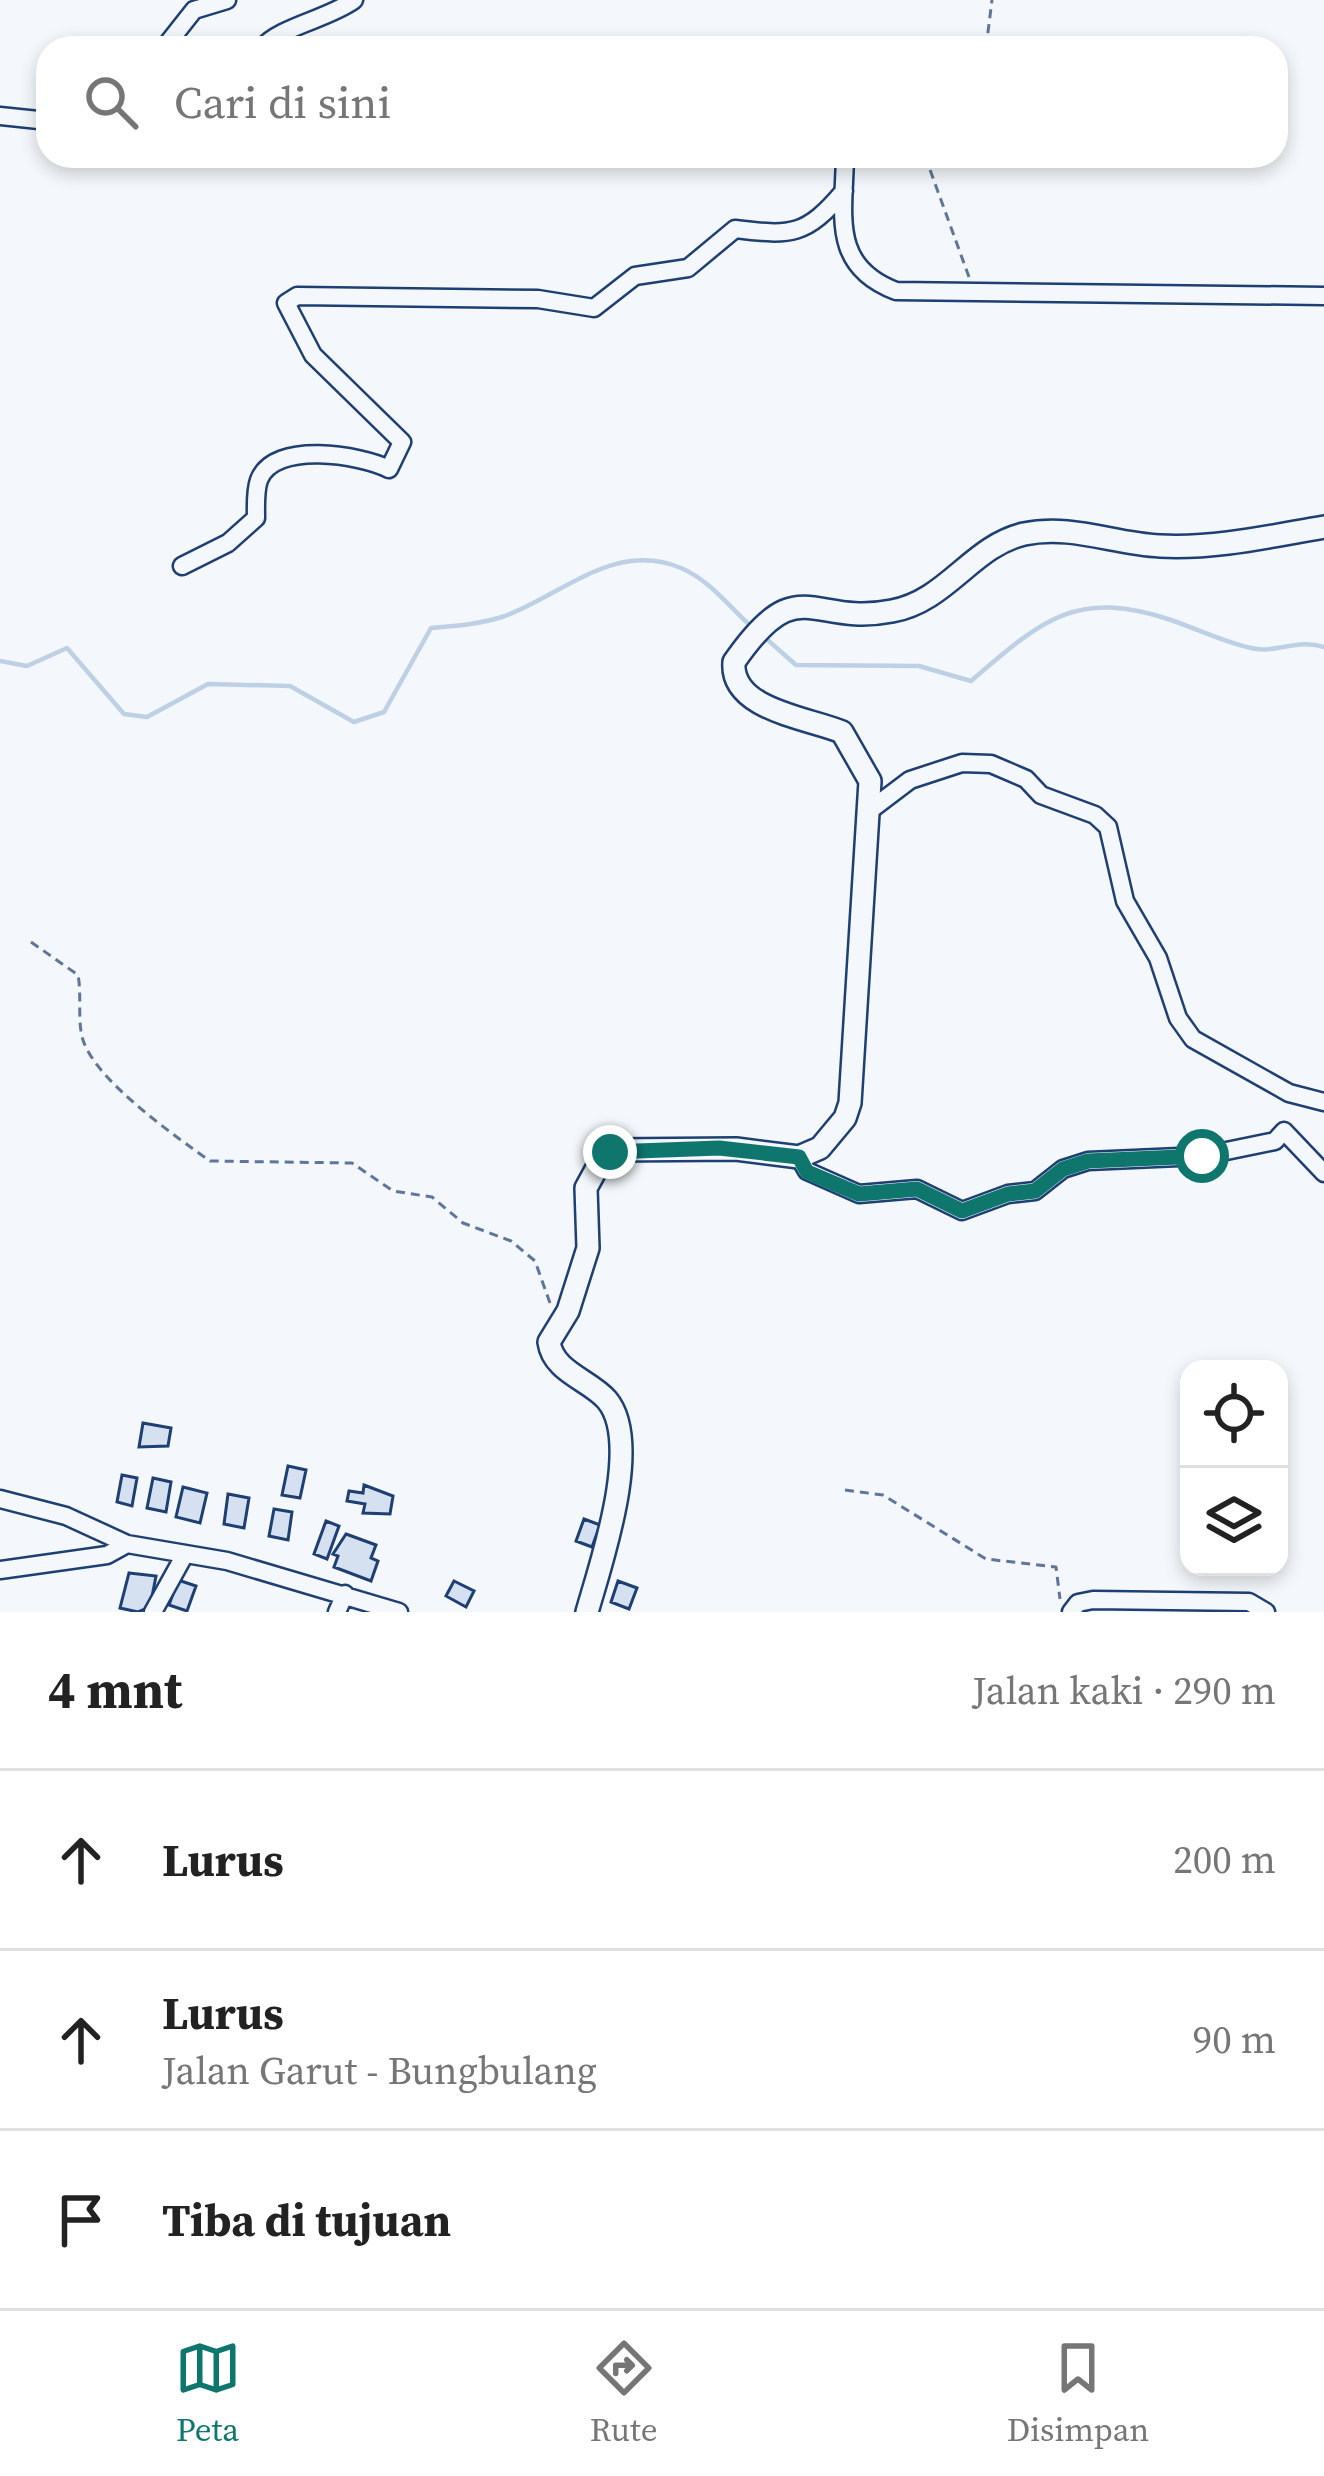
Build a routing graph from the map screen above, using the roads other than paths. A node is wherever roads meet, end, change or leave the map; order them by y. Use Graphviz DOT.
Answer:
graph roads {
  1 [pos="227,0"];
  2 [pos="354,0"];
  3 [pos="173,36"];
  4 [pos="274,36"];
  5 [pos="0,116"];
  6 [pos="36,120"];
  7 [pos="845,168"];
  8 [pos="844,190"];
  9 [pos="1324,296"];
  10 [pos="1324,527"];
  11 [pos="182,566"];
  12 [pos="869,811"];
  13 [pos="1324,1102"];
  14 [pos="799,1157"];
  15 [pos="1324,1173"];
  16 [pos="0,1499"];
  17 [pos="127,1544"];
  18 [pos="184,1556"];
  19 [pos="0,1570"];
  20 [pos="345,1594"];
  21 [pos="153,1612"];
  22 [pos="337,1612"];
  23 [pos="398,1612"];
  24 [pos="587,1612"];
  25 [pos="1071,1612"];
  26 [pos="1266,1612"];
  1 -- 3 [label="street"];
  2 -- 4 [label="street"];
  5 -- 6 [label="street"];
  7 -- 8 [label="street"];
  8 -- 9 [label="street"];
  8 -- 11 [label="street"];
  10 -- 12 [label="main road"];
  12 -- 13 [label="street"];
  12 -- 14 [label="main road"];
  14 -- 15 [label="street"];
  14 -- 24 [label="main road"];
  16 -- 17 [label="street"];
  17 -- 18 [label="street"];
  17 -- 19 [label="street"];
  18 -- 20 [label="street"];
  18 -- 21 [label="street"];
  20 -- 22 [label="street"];
  20 -- 23 [label="street"];
  25 -- 26 [label="street"];
}
